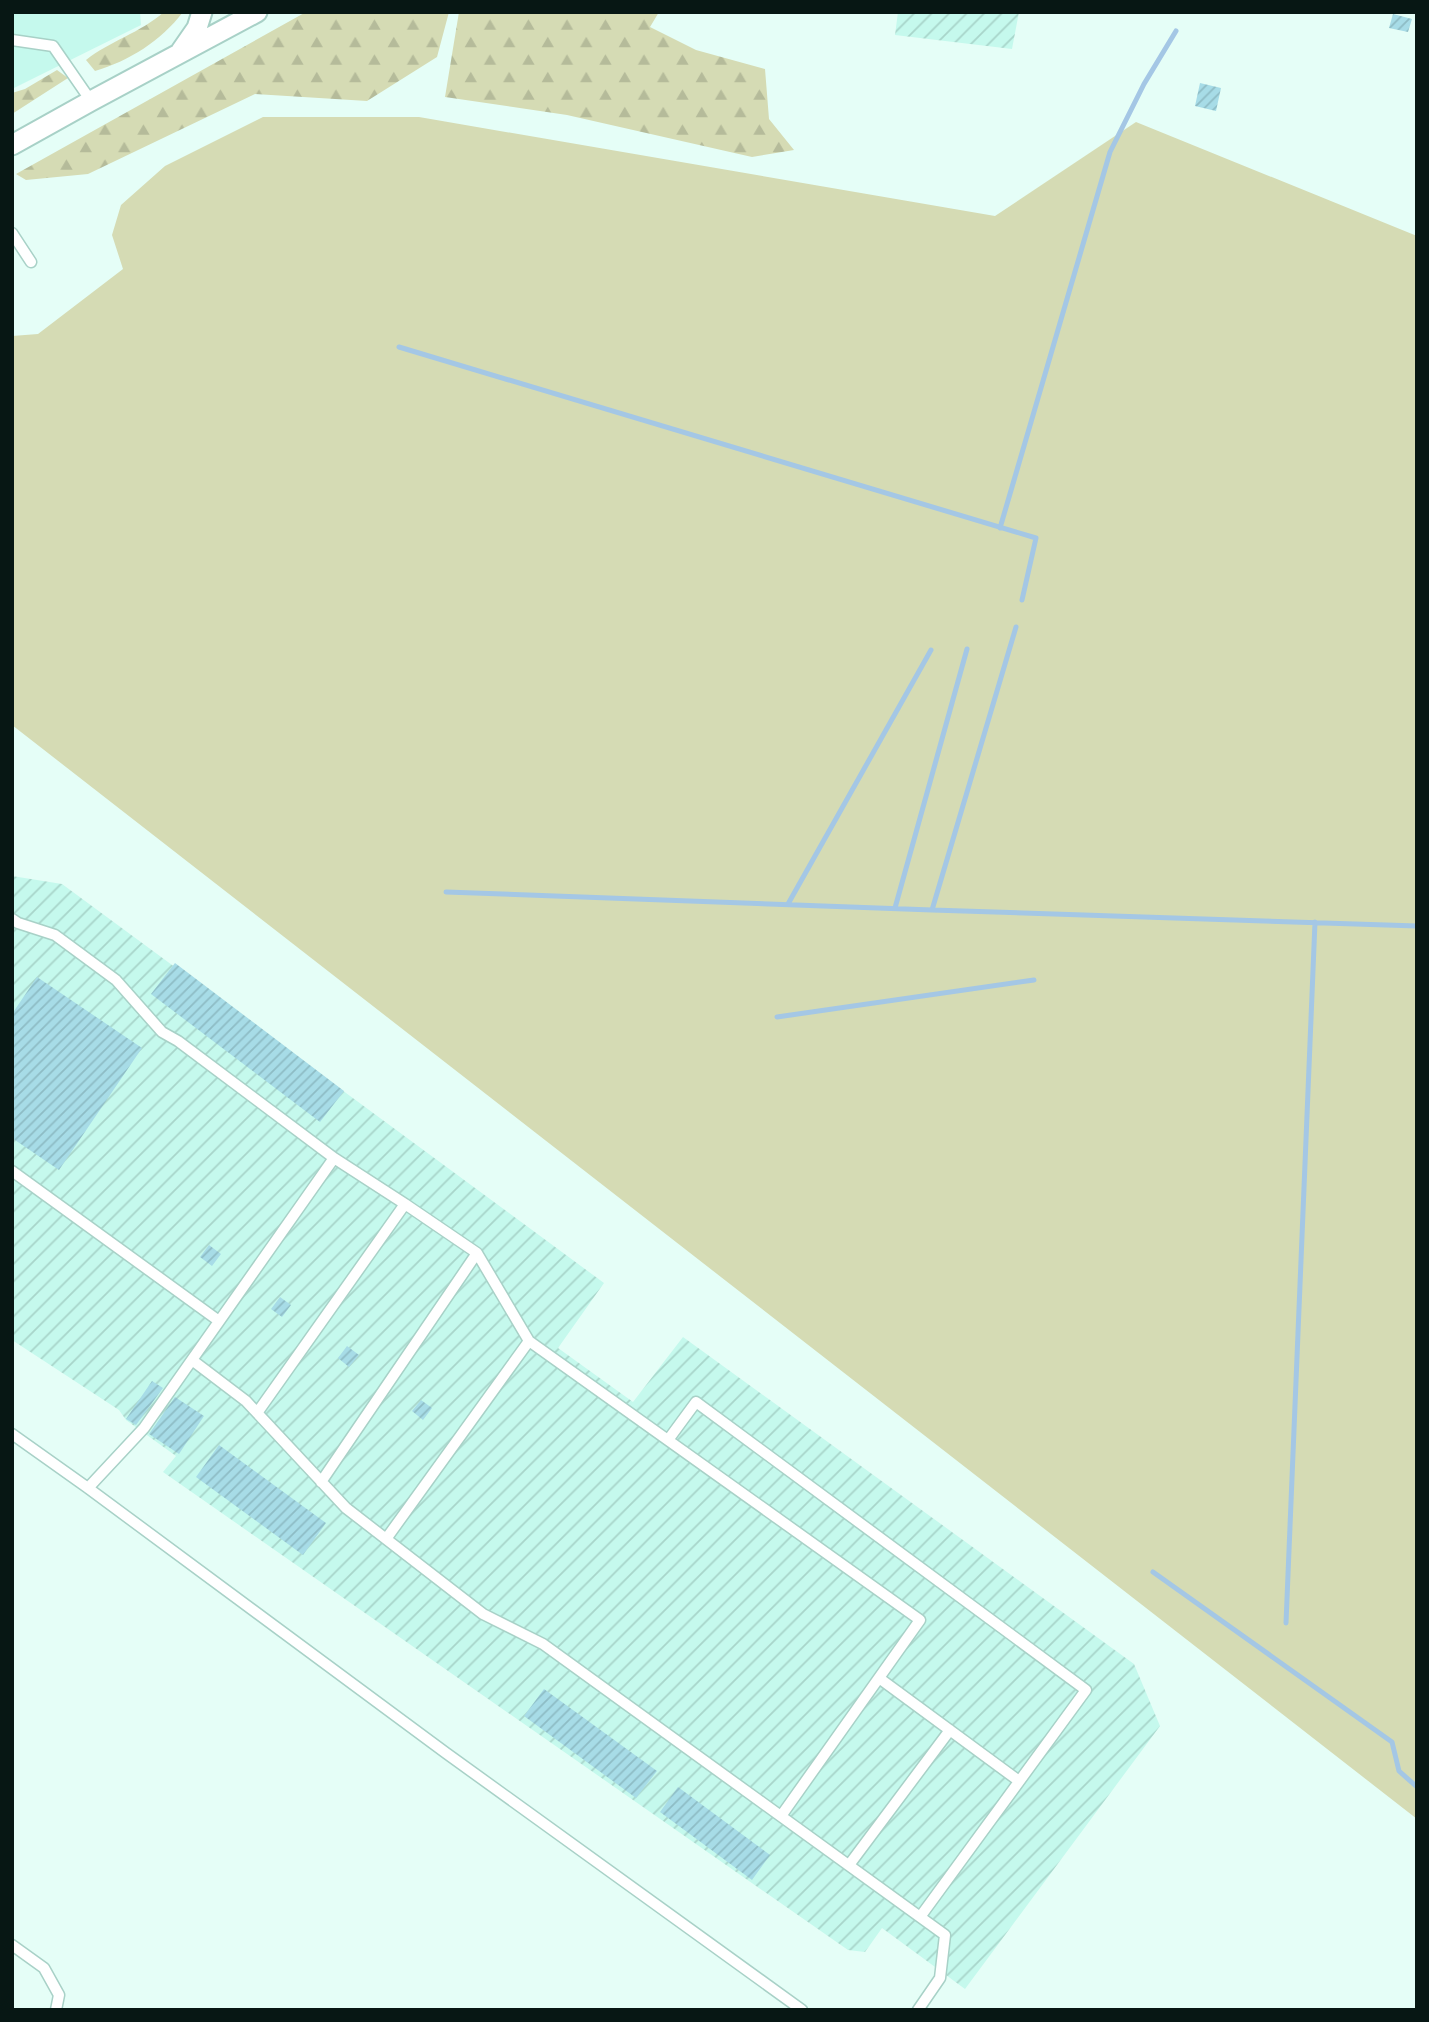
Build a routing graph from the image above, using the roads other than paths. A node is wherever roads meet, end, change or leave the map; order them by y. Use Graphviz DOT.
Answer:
graph roads {
  1 [pos="202,12"];
  2 [pos="257,12"];
  3 [pos="12,40"];
  4 [pos="179,54"];
  5 [pos="91,101"];
  6 [pos="12,145"];
  7 [pos="12,233"];
  8 [pos="31,261"];
  9 [pos="14,924"];
  10 [pos="334,1158"];
  11 [pos="12,1171"];
  12 [pos="405,1204"];
  13 [pos="477,1253"];
  14 [pos="219,1321"];
  15 [pos="529,1341"];
  16 [pos="192,1360"];
  17 [pos="257,1413"];
  18 [pos="12,1434"];
  19 [pos="668,1440"];
  20 [pos="321,1482"];
  21 [pos="88,1488"];
  22 [pos="386,1539"];
  23 [pos="879,1678"];
  24 [pos="950,1730"];
  25 [pos="1019,1781"];
  26 [pos="781,1816"];
  27 [pos="849,1865"];
  28 [pos="920,1917"];
  29 [pos="12,1945"];
  30 [pos="56,2010"];
  31 [pos="802,2010"];
  32 [pos="919,2010"];
  1 -- 4 [label="street"];
  2 -- 4 [label="street"];
  3 -- 5 [label="lane"];
  4 -- 5 [label="street"];
  5 -- 6 [label="street"];
  7 -- 8 [label="lane"];
  9 -- 10 [label="lane"];
  10 -- 12 [label="lane"];
  10 -- 14 [label="lane"];
  11 -- 14 [label="lane"];
  12 -- 13 [label="lane"];
  12 -- 17 [label="lane"];
  13 -- 15 [label="lane"];
  13 -- 20 [label="lane"];
  14 -- 16 [label="lane"];
  15 -- 19 [label="lane"];
  15 -- 22 [label="lane"];
  16 -- 17 [label="lane"];
  16 -- 21 [label="lane"];
  17 -- 20 [label="lane"];
  18 -- 21 [label="lane"];
  19 -- 23 [label="lane"];
  19 -- 25 [label="lane"];
  20 -- 22 [label="lane"];
  21 -- 31 [label="lane"];
  22 -- 26 [label="lane"];
  23 -- 24 [label="lane"];
  23 -- 26 [label="lane"];
  24 -- 25 [label="lane"];
  24 -- 27 [label="lane"];
  25 -- 28 [label="lane"];
  26 -- 27 [label="lane"];
  27 -- 28 [label="lane"];
  28 -- 32 [label="lane"];
  29 -- 30 [label="lane"];
}
